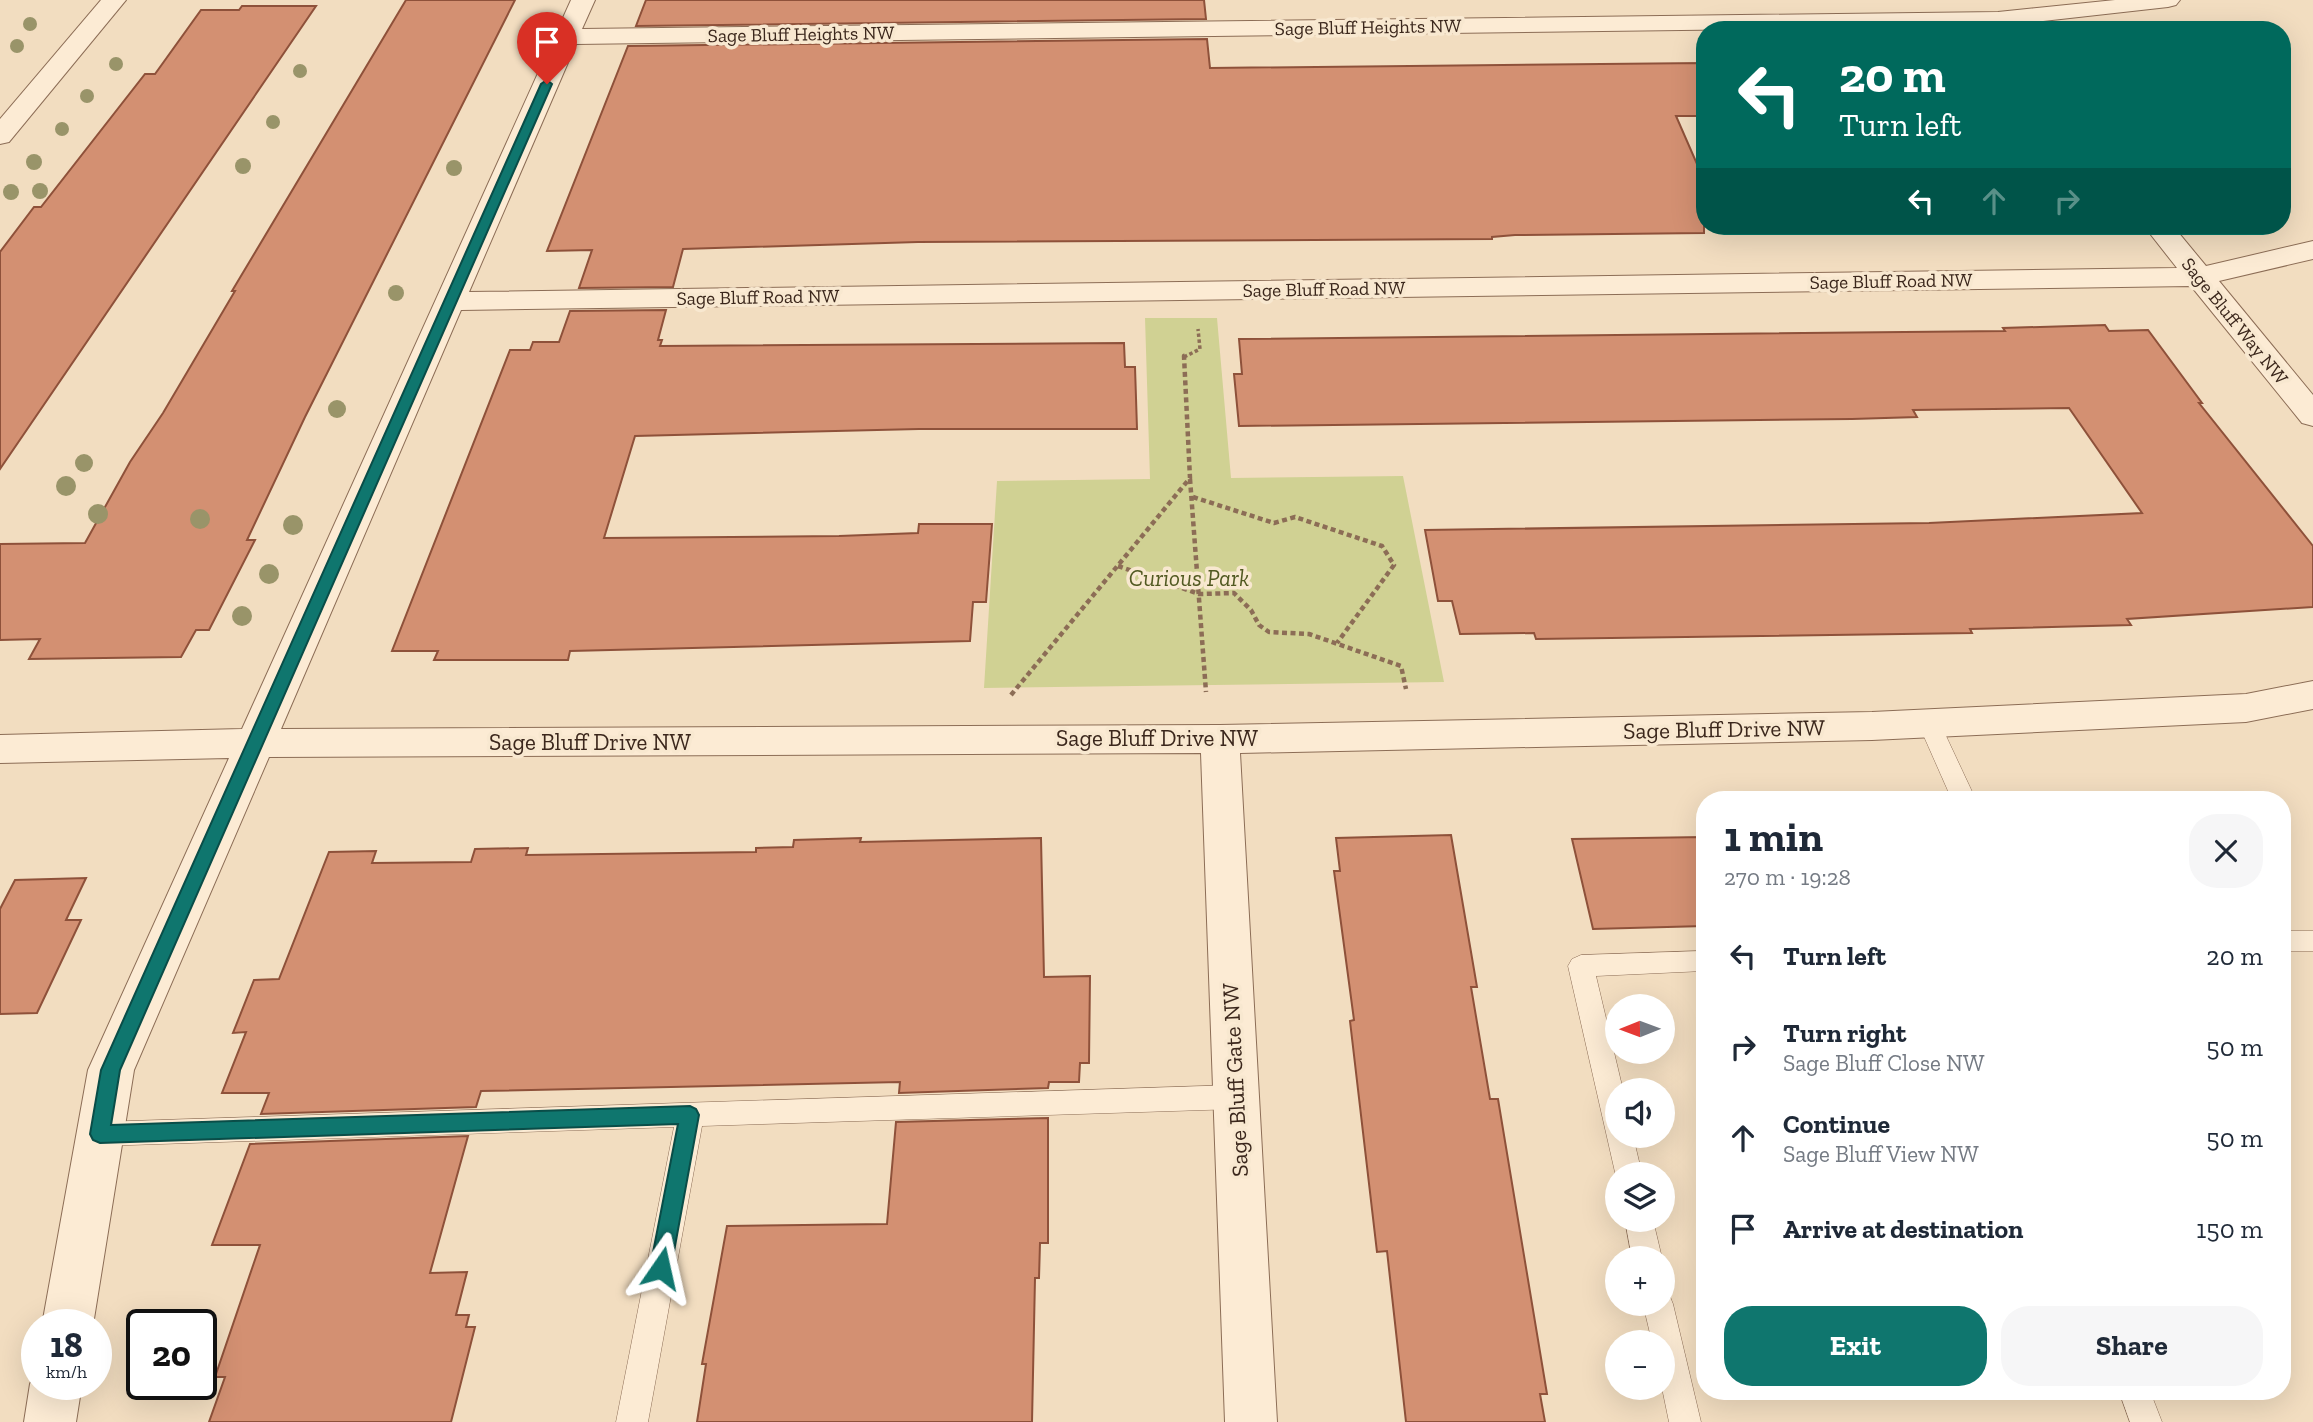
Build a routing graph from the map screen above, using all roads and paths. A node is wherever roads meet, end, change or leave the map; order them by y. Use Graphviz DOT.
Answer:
graph roads {
  1 [pos="114,0"];
  2 [pos="583,0"];
  3 [pos="2168,0"];
  4 [pos="1996,16"];
  5 [pos="567,37"];
  6 [pos="0,136"];
  7 [pos="2165,235"];
  8 [pos="2313,250"];
  9 [pos="2197,276"];
  10 [pos="452,301"];
  11 [pos="1198,326"];
  12 [pos="2313,416"];
  13 [pos="1190,478"];
  14 [pos="1192,498"];
  15 [pos="1118,566"];
  16 [pos="1199,594"];
  17 [pos="1337,643"];
  18 [pos="1406,690"];
  19 [pos="1206,692"];
  20 [pos="1011,695"];
  21 [pos="2313,695"];
  22 [pos="1929,723"];
  23 [pos="1220,738"];
  24 [pos="256,743"];
  25 [pos="0,749"];
  26 [pos="1960,791"];
  27 [pos="2313,941"];
  28 [pos="2291,942"];
  29 [pos="1696,961"];
  30 [pos="1606,1078"];
  31 [pos="1236,1097"];
  32 [pos="690,1115"];
  33 [pos="100,1134"];
  34 [pos="70,1309"];
  35 [pos="1661,1316"];
  36 [pos="54,1400"];
  37 [pos="2137,1400"];
  38 [pos="50,1422"];
  39 [pos="632,1422"];
  40 [pos="1251,1422"];
  41 [pos="1685,1422"];
  42 [pos="2146,1422"];
  1 -- 6 [label="street"];
  2 -- 5 [label="street"];
  3 -- 4 [label="street, Sage Bluff Heights NW"];
  4 -- 5 [label="street, Sage Bluff Heights NW"];
  5 -- 10 [label="street"];
  7 -- 9 [label="street, Sage Bluff Way NW"];
  8 -- 9 [label="street, Sage Bluff Road NW"];
  9 -- 10 [label="street, Sage Bluff Road NW"];
  9 -- 12 [label="street, Sage Bluff Way NW"];
  10 -- 24 [label="street"];
  11 -- 13 [label="path"];
  13 -- 14 [label="path"];
  13 -- 15 [label="path"];
  14 -- 16 [label="path"];
  14 -- 17 [label="path"];
  15 -- 16 [label="path"];
  15 -- 20 [label="path"];
  16 -- 17 [label="path"];
  16 -- 19 [label="path"];
  17 -- 18 [label="path"];
  21 -- 22 [label="street, Sage Bluff Drive NW"];
  22 -- 23 [label="street, Sage Bluff Drive NW"];
  22 -- 26 [label="lane"];
  23 -- 24 [label="street, Sage Bluff Drive NW"];
  23 -- 31 [label="street, Sage Bluff Gate NW"];
  24 -- 25 [label="street, Sage Bluff Drive NW"];
  24 -- 33 [label="street"];
  27 -- 28 [label="lane"];
  29 -- 30 [label="lane"];
  31 -- 32 [label="lane"];
  31 -- 40 [label="street, Sage Bluff Gate NW"];
  32 -- 33 [label="lane"];
  32 -- 39 [label="lane"];
  33 -- 34 [label="street"];
  35 -- 41 [label="lane"];
  36 -- 38 [label="street"];
  37 -- 42 [label="lane"];
}
